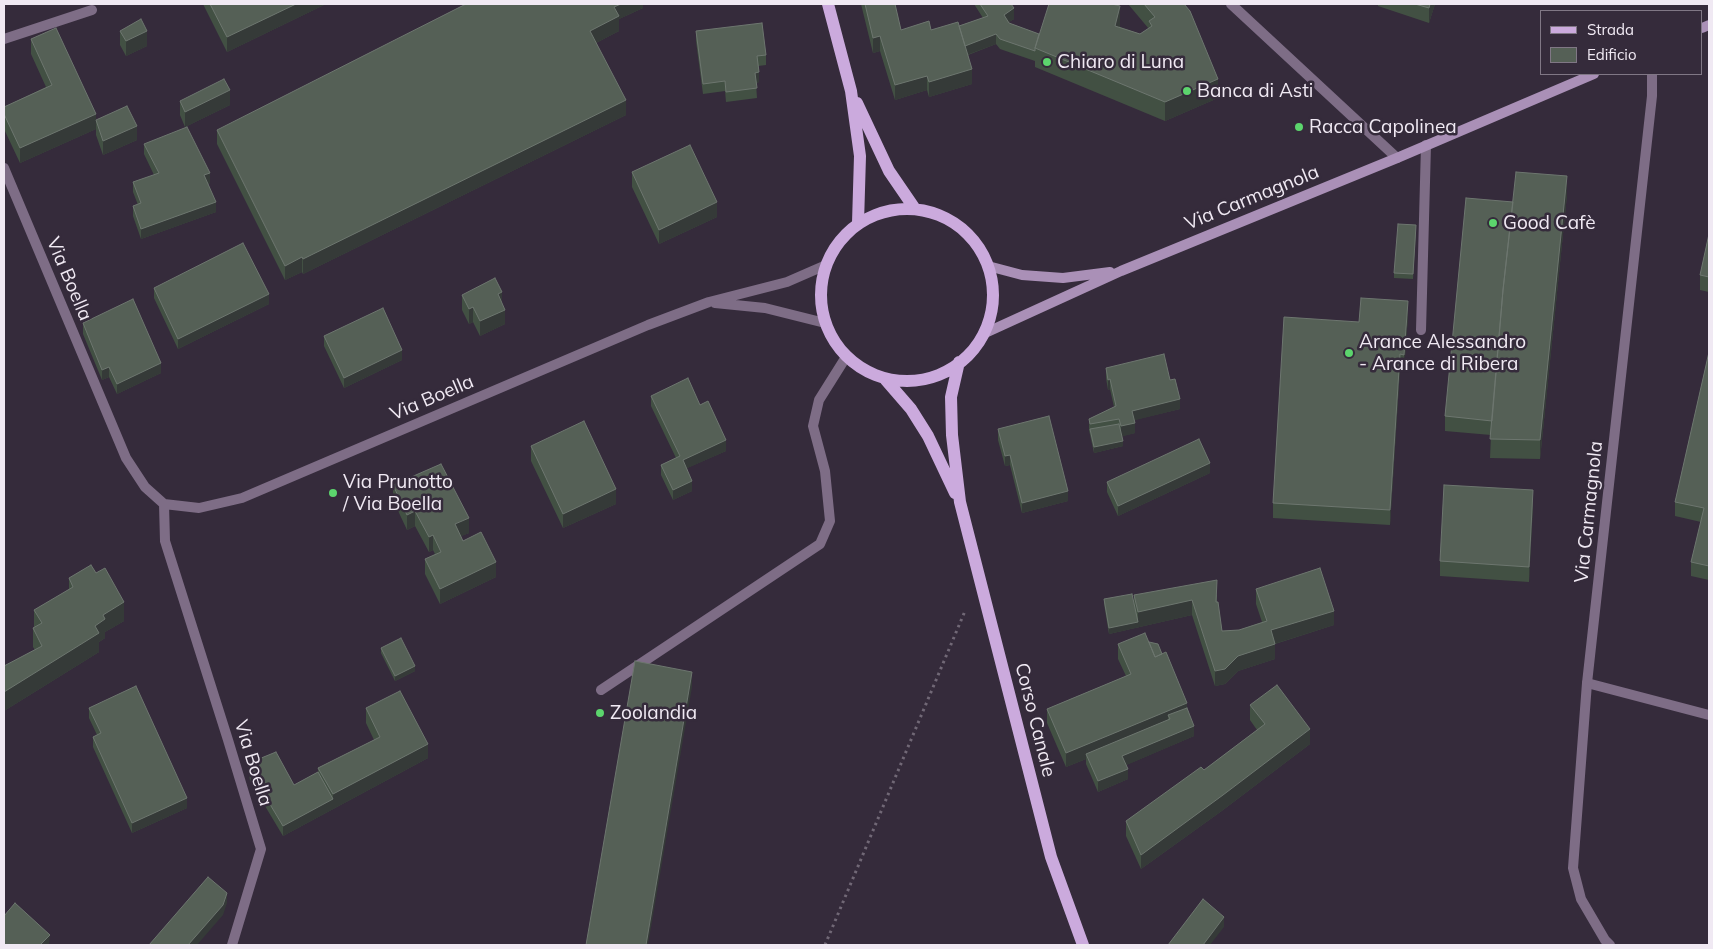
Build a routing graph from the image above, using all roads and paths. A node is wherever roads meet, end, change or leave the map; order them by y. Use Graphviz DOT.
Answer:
graph roads {
  1 [pos="828,4"];
  2 [pos="1231,4"];
  3 [pos="92,10"];
  4 [pos="4,39"];
  5 [pos="1592,75"];
  6 [pos="1652,75"];
  7 [pos="851,91"];
  8 [pos="1426,145"];
  9 [pos="1396,158"];
  10 [pos="4,168"];
  11 [pos="914,209"];
  12 [pos="858,224"];
  13 [pos="826,264"];
  14 [pos="988,266"];
  15 [pos="1120,271"];
  16 [pos="709,302"];
  17 [pos="825,323"];
  18 [pos="1421,330"];
  19 [pos="984,334"];
  20 [pos="846,357"];
  21 [pos="959,362"];
  22 [pos="885,379"];
  23 [pos="960,502"];
  24 [pos="164,504"];
  25 [pos="979,578"];
  26 [pos="1587,683"];
  27 [pos="601,690"];
  28 [pos="1709,715"];
  29 [pos="232,945"];
  30 [pos="825,945"];
  31 [pos="1083,945"];
  32 [pos="1610,945"];
  1 -- 7 [label="main road"];
  2 -- 9 [label="street"];
  3 -- 4 [label="street"];
  5 -- 8 [label="main road, Via Carmagnola"];
  6 -- 26 [label="street, Via Carmagnola"];
  7 -- 11 [label="main road"];
  7 -- 12 [label="main road"];
  8 -- 9 [label="main road, Via Carmagnola"];
  8 -- 18 [label="street"];
  9 -- 15 [label="main road, Via Carmagnola"];
  10 -- 24 [label="street, Via Boella"];
  11 -- 12 [label="main road, Corso Canale"];
  11 -- 14 [label="main road, Corso Canale"];
  12 -- 13 [label="main road, Corso Canale"];
  13 -- 16 [label="street, Via Boella"];
  13 -- 17 [label="main road, Corso Canale"];
  14 -- 15 [label="main road, Via Carmagnola"];
  14 -- 19 [label="main road, Corso Canale"];
  15 -- 19 [label="main road, Via Carmagnola"];
  16 -- 17 [label="street, Via Boella"];
  16 -- 24 [label="street, Via Boella"];
  17 -- 20 [label="main road, Corso Canale"];
  19 -- 21 [label="main road, Corso Canale"];
  20 -- 22 [label="main road, Corso Canale"];
  20 -- 27 [label="street"];
  21 -- 22 [label="main road, Corso Canale"];
  21 -- 23 [label="main road, Corso Canale"];
  22 -- 23 [label="main road, Corso Canale"];
  23 -- 25 [label="main road, Corso Canale"];
  24 -- 29 [label="street, Via Boella"];
  25 -- 30 [label="path"];
  25 -- 31 [label="main road, Corso Canale"];
  26 -- 28 [label="street"];
  26 -- 32 [label="street, Via Carmagnola"];
}
